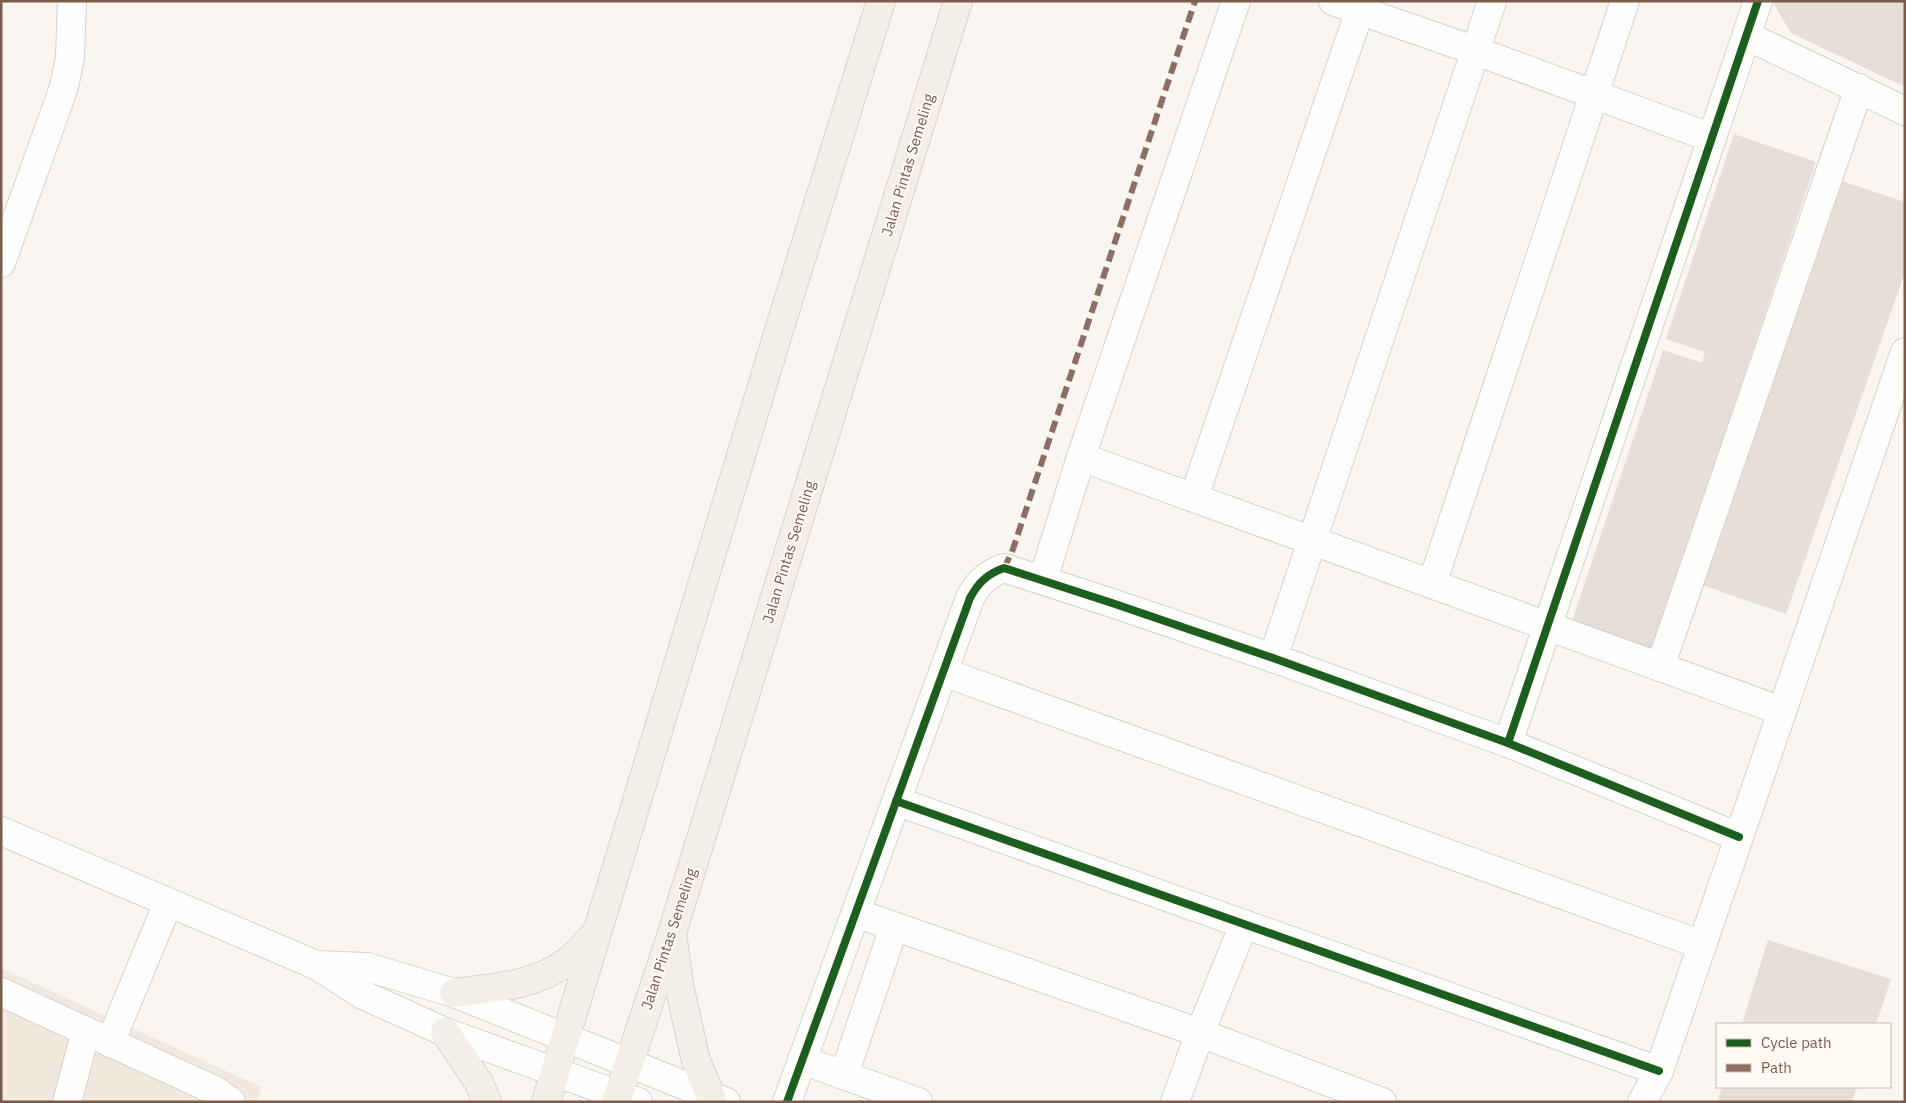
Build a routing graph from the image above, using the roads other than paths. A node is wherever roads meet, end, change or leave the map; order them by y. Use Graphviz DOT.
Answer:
graph roads {
  1 [pos="72,1"];
  2 [pos="881,1"];
  3 [pos="958,1"];
  4 [pos="1236,1"];
  5 [pos="1333,1"];
  6 [pos="1492,1"];
  7 [pos="1625,1"];
  8 [pos="1758,1"];
  9 [pos="1362,6"];
  10 [pos="1747,36"];
  11 [pos="1476,51"];
  12 [pos="1859,88"];
  13 [pos="1594,93"];
  14 [pos="1905,111"];
  15 [pos="1712,138"];
  16 [pos="3,251"];
  17 [pos="1905,352"];
  18 [pos="1081,456"];
  19 [pos="1194,498"];
  20 [pos="1312,540"];
  21 [pos="1043,580"];
  22 [pos="1432,584"];
  23 [pos="1548,626"];
  24 [pos="1273,658"];
  25 [pos="1660,667"];
  26 [pos="943,672"];
  27 [pos="1782,711"];
  28 [pos="1508,743"];
  29 [pos="896,801"];
  30 [pos="1,832"];
  31 [pos="1739,837"];
  32 [pos="168,904"];
  33 [pos="856,913"];
  34 [pos="1244,924"];
  35 [pos="894,927"];
  36 [pos="599,930"];
  37 [pos="672,933"];
  38 [pos="1702,945"];
  39 [pos="316,965"];
  40 [pos="1,992"];
  41 [pos="454,993"];
  42 [pos="445,1032"];
  43 [pos="1200,1033"];
  44 [pos="98,1037"];
  45 [pos="565,1037"];
  46 [pos="802,1060"];
  47 [pos="629,1062"];
  48 [pos="1659,1071"];
  49 [pos="555,1072"];
  50 [pos="844,1075"];
  51 [pos="223,1096"];
  52 [pos="624,1099"];
  53 [pos="718,1099"];
  54 [pos="66,1102"];
  55 [pos="487,1102"];
  56 [pos="546,1102"];
  57 [pos="787,1102"];
  58 [pos="918,1102"];
  59 [pos="1176,1102"];
  60 [pos="1382,1102"];
  61 [pos="1642,1102"];
  1 -- 16 [label="street"];
  2 -- 36 [label="main road"];
  3 -- 37 [label="main road, Jalan Pintas Semeling"];
  4 -- 18 [label="street"];
  5 -- 9 [label="street"];
  6 -- 11 [label="street"];
  7 -- 13 [label="street"];
  8 -- 10 [label="street"];
  9 -- 11 [label="street"];
  9 -- 19 [label="street"];
  10 -- 12 [label="street"];
  10 -- 15 [label="street"];
  11 -- 13 [label="street"];
  11 -- 20 [label="street"];
  12 -- 14 [label="street"];
  12 -- 25 [label="street"];
  13 -- 15 [label="street"];
  13 -- 22 [label="street"];
  15 -- 23 [label="street"];
  17 -- 27 [label="street"];
  18 -- 19 [label="street"];
  18 -- 21 [label="street"];
  19 -- 20 [label="street"];
  20 -- 22 [label="street"];
  20 -- 24 [label="street"];
  21 -- 24 [label="street"];
  21 -- 26 [label="street"];
  22 -- 23 [label="street"];
  23 -- 25 [label="street"];
  23 -- 28 [label="street"];
  24 -- 28 [label="street"];
  25 -- 27 [label="street"];
  26 -- 29 [label="street"];
  26 -- 38 [label="street"];
  27 -- 31 [label="street"];
  28 -- 31 [label="street"];
  29 -- 33 [label="street"];
  29 -- 34 [label="street"];
  30 -- 32 [label="street"];
  31 -- 38 [label="street"];
  32 -- 39 [label="street"];
  32 -- 44 [label="street"];
  33 -- 35 [label="street"];
  33 -- 46 [label="street"];
  34 -- 43 [label="street"];
  34 -- 48 [label="street"];
  35 -- 43 [label="street"];
  35 -- 50 [label="street"];
  36 -- 41 [label="main road"];
  36 -- 45 [label="main road"];
  37 -- 47 [label="main road, Jalan Pintas Semeling"];
  37 -- 53 [label="main road"];
  38 -- 48 [label="street"];
  39 -- 41 [label="street"];
  39 -- 42 [label="street"];
  40 -- 44 [label="street"];
  41 -- 45 [label="street"];
  42 -- 49 [label="street"];
  42 -- 55 [label="main road"];
  43 -- 59 [label="street"];
  43 -- 60 [label="street"];
  44 -- 51 [label="street"];
  44 -- 54 [label="street"];
  45 -- 47 [label="street"];
  45 -- 49 [label="main road"];
  46 -- 50 [label="street"];
  46 -- 57 [label="street"];
  47 -- 52 [label="main road, Jalan Pintas Semeling"];
  47 -- 53 [label="street"];
  48 -- 61 [label="street"];
  49 -- 52 [label="street"];
  49 -- 56 [label="main road"];
  50 -- 58 [label="street"];
}
